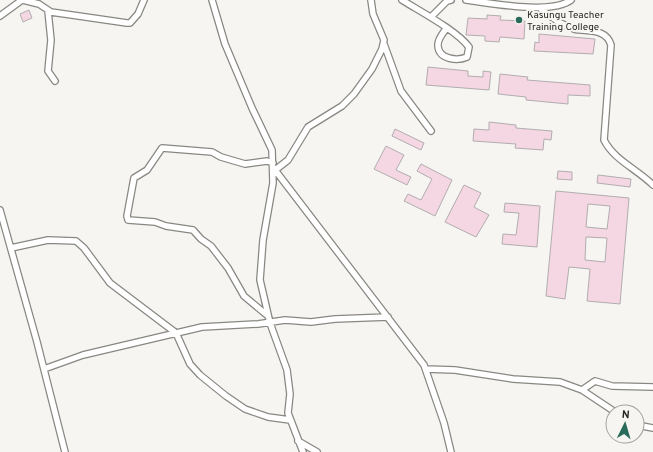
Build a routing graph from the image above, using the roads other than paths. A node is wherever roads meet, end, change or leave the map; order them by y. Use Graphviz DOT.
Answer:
graph roads {
  1 [pos="22,0"];
  2 [pos="144,0"];
  3 [pos="212,0"];
  4 [pos="371,0"];
  5 [pos="402,0"];
  6 [pos="451,0"];
  7 [pos="466,0"];
  8 [pos="572,0"];
  9 [pos="540,8"];
  10 [pos="48,11"];
  11 [pos="0,16"];
  12 [pos="431,18"];
  13 [pos="446,28"];
  14 [pos="384,43"];
  15 [pos="55,81"];
  16 [pos="431,131"];
  17 [pos="273,163"];
  18 [pos="274,170"];
  19 [pos="653,185"];
  20 [pos="0,210"];
  21 [pos="11,248"];
  22 [pos="388,317"];
  23 [pos="269,320"];
  24 [pos="176,333"];
  25 [pos="44,369"];
  26 [pos="426,369"];
  27 [pos="653,387"];
  28 [pos="582,390"];
  29 [pos="605,405"];
  30 [pos="290,420"];
  31 [pos="298,441"];
  32 [pos="65,452"];
  33 [pos="302,452"];
  34 [pos="317,452"];
  35 [pos="451,452"];
  1 -- 10 [label="street"];
  1 -- 11 [label="street"];
  2 -- 10 [label="street"];
  3 -- 17 [label="street"];
  4 -- 14 [label="street"];
  5 -- 12 [label="street"];
  6 -- 12 [label="street"];
  7 -- 9 [label="street"];
  8 -- 9 [label="street"];
  9 -- 19 [label="street"];
  10 -- 15 [label="street"];
  12 -- 13 [label="street"];
  13 -- 13 [label="street"];
  14 -- 16 [label="street"];
  14 -- 18 [label="street"];
  17 -- 18 [label="street"];
  17 -- 23 [label="street"];
  18 -- 22 [label="street"];
  18 -- 23 [label="street"];
  20 -- 21 [label="street"];
  21 -- 24 [label="street"];
  21 -- 25 [label="street"];
  22 -- 23 [label="street"];
  22 -- 26 [label="street"];
  23 -- 24 [label="street"];
  23 -- 30 [label="street"];
  24 -- 25 [label="street"];
  24 -- 30 [label="street"];
  25 -- 32 [label="street"];
  26 -- 28 [label="street"];
  26 -- 35 [label="street"];
  27 -- 28 [label="street"];
  28 -- 29 [label="street"];
  30 -- 31 [label="street"];
  31 -- 33 [label="street"];
  31 -- 34 [label="street"];
}
